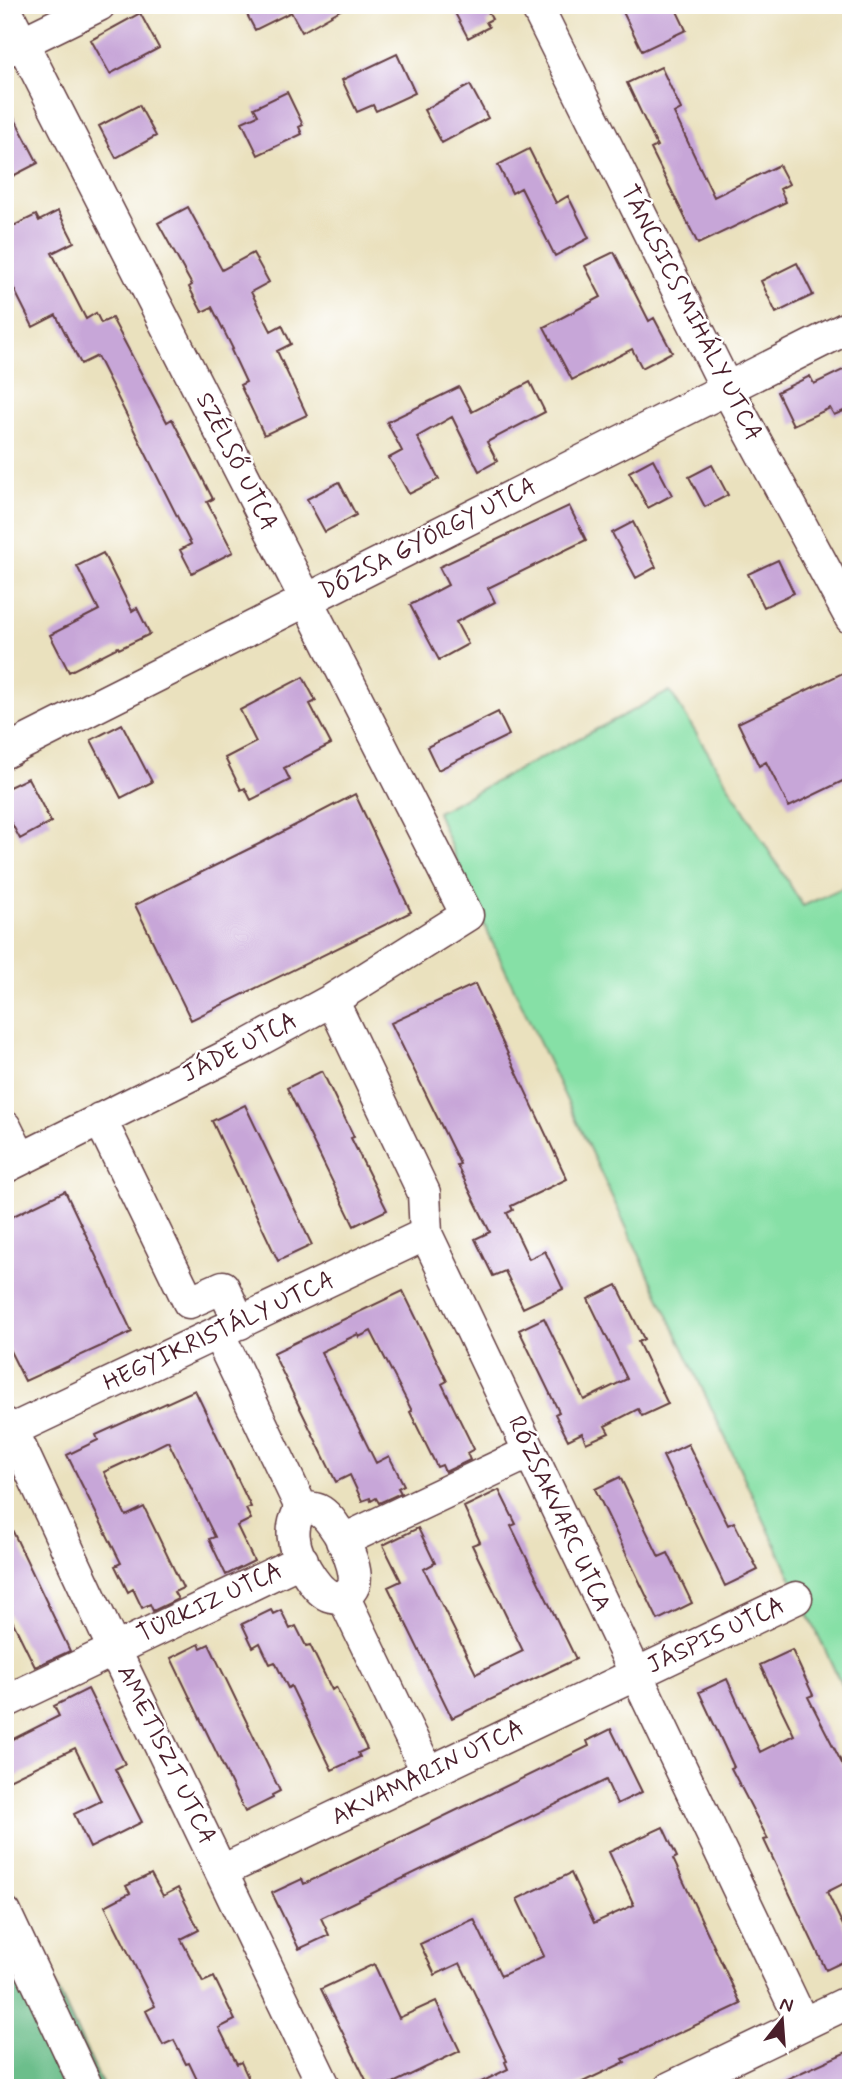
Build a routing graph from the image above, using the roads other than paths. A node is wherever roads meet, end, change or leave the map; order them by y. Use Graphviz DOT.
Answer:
graph roads {
  1 [pos="99,5"];
  2 [pos="536,5"];
  3 [pos="5,9"];
  4 [pos="14,47"];
  5 [pos="851,326"];
  6 [pos="726,387"];
  7 [pos="307,601"];
  8 [pos="851,618"];
  9 [pos="5,752"];
  10 [pos="467,915"];
  11 [pos="332,1000"];
  12 [pos="100,1119"];
  13 [pos="5,1127"];
  14 [pos="13,1163"];
  15 [pos="426,1234"];
  16 [pos="229,1328"];
  17 [pos="9,1427"];
  18 [pos="530,1452"];
  19 [pos="301,1507"];
  20 [pos="342,1541"];
  21 [pos="302,1560"];
  22 [pos="344,1598"];
  23 [pos="796,1598"];
  24 [pos="114,1648"];
  25 [pos="635,1674"];
  26 [pos="5,1702"];
  27 [pos="428,1773"];
  28 [pos="222,1871"];
  29 [pos="5,1913"];
  30 [pos="851,2001"];
  31 [pos="803,2024"];
  32 [pos="87,2088"];
  33 [pos="325,2088"];
  34 [pos="670,2088"];
  1 -- 4 [label="street"];
  2 -- 6 [label="street, TÁNCSICS MIHÁLY UTCA"];
  3 -- 4 [label="street, SZÉLSŐ UTCA"];
  4 -- 7 [label="street, SZÉLSŐ UTCA"];
  5 -- 6 [label="street, DÓZSA GYÖRGY UTCA"];
  6 -- 7 [label="street, DÓZSA GYÖRGY UTCA"];
  6 -- 8 [label="street, TÁNCSICS MIHÁLY UTCA"];
  7 -- 9 [label="street, DÓZSA GYÖRGY UTCA"];
  7 -- 10 [label="street, SZÉLSŐ UTCA"];
  10 -- 11 [label="street, JÁDE UTCA"];
  11 -- 12 [label="street, JÁDE UTCA"];
  11 -- 15 [label="street, RÓZSAKVARC UTCA"];
  12 -- 14 [label="street, JÁDE UTCA"];
  12 -- 16 [label="street"];
  13 -- 14 [label="street"];
  15 -- 16 [label="street, HEGYIKRISTÁLY UTCA"];
  15 -- 18 [label="street, RÓZSAKVARC UTCA"];
  16 -- 17 [label="street, HEGYIKRISTÁLY UTCA"];
  16 -- 19 [label="street"];
  17 -- 24 [label="street, AMETISZT UTCA"];
  18 -- 20 [label="street"];
  18 -- 25 [label="street, RÓZSAKVARC UTCA"];
  19 -- 20 [label="street"];
  19 -- 21 [label="street"];
  20 -- 22 [label="street"];
  21 -- 22 [label="street"];
  21 -- 24 [label="street, TÜRKIZ UTCA"];
  22 -- 27 [label="street"];
  23 -- 25 [label="street, JÁSPIS UTCA"];
  24 -- 26 [label="street, TÜRKIZ UTCA"];
  24 -- 28 [label="street, AMETISZT UTCA"];
  25 -- 27 [label="street, AKVAMARIN UTCA"];
  25 -- 31 [label="street, RÓZSAKVARC UTCA"];
  27 -- 28 [label="street, AKVAMARIN UTCA"];
  28 -- 33 [label="street, AMETISZT UTCA"];
  29 -- 32 [label="street"];
  30 -- 31 [label="street"];
  31 -- 34 [label="street"];
}
